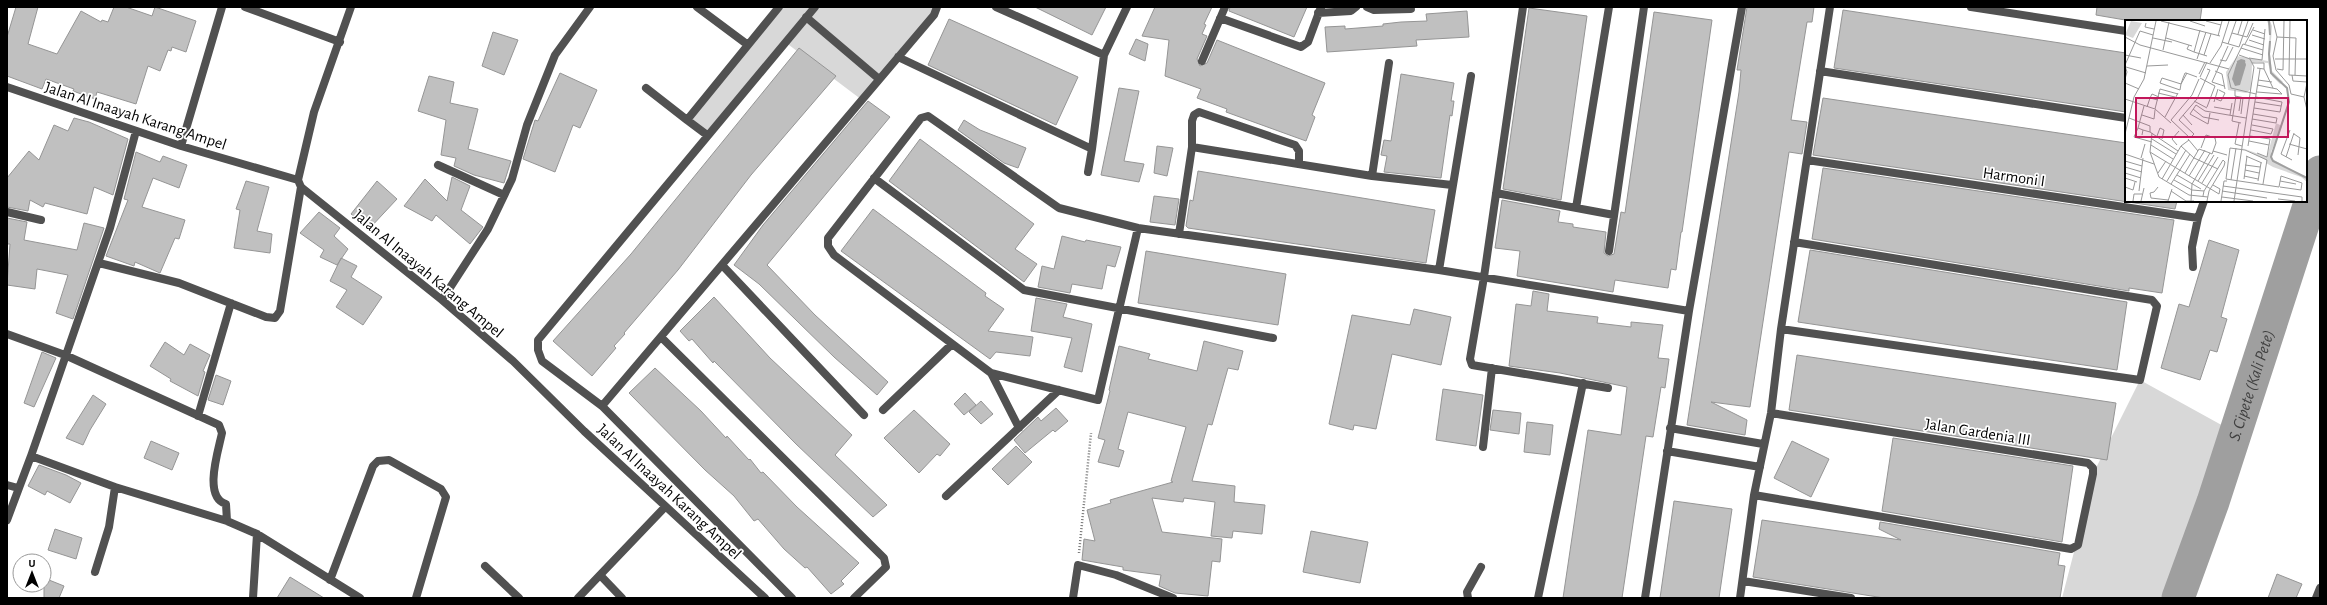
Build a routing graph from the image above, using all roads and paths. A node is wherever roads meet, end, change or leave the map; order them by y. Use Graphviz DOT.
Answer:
graph roads {
  1 [pos="222,7"];
  2 [pos="245,7"];
  3 [pos="351,7"];
  4 [pos="590,7"];
  5 [pos="697,7"];
  6 [pos="779,7"];
  7 [pos="815,7"];
  8 [pos="937,7"];
  9 [pos="996,7"];
  10 [pos="1127,7"];
  11 [pos="1225,7"];
  12 [pos="1356,7"];
  13 [pos="1367,7"];
  14 [pos="1523,7"];
  15 [pos="1609,7"];
  16 [pos="1644,7"];
  17 [pos="1742,7"];
  18 [pos="1830,7"];
  19 [pos="1971,7"];
  20 [pos="1320,10"];
  21 [pos="1412,10"];
  22 [pos="806,17"];
  23 [pos="1220,18"];
  24 [pos="2125,31"];
  25 [pos="340,42"];
  26 [pos="748,45"];
  27 [pos="1104,55"];
  28 [pos="898,57"];
  29 [pos="1202,61"];
  30 [pos="1389,63"];
  31 [pos="1820,72"];
  32 [pos="1471,76"];
  33 [pos="879,79"];
  34 [pos="7,87"];
  35 [pos="646,88"];
  36 [pos="2125,118"];
  37 [pos="687,120"];
  38 [pos="136,131"];
  39 [pos="704,133"];
  40 [pos="181,146"];
  41 [pos="1192,147"];
  42 [pos="1092,149"];
  43 [pos="1807,160"];
  44 [pos="1299,164"];
  45 [pos="438,165"];
  46 [pos="1088,172"];
  47 [pos="1372,176"];
  48 [pos="874,178"];
  49 [pos="299,184"];
  50 [pos="1452,185"];
  51 [pos="1496,193"];
  52 [pos="504,195"];
  53 [pos="2204,202"];
  54 [pos="1576,208"];
  55 [pos="7,212"];
  56 [pos="1614,215"];
  57 [pos="2198,218"];
  58 [pos="41,220"];
  59 [pos="1138,228"];
  60 [pos="1179,234"];
  61 [pos="1794,242"];
  62 [pos="1609,251"];
  63 [pos="99,263"];
  64 [pos="722,265"];
  65 [pos="2193,267"];
  66 [pos="1438,270"];
  67 [pos="1484,277"];
  68 [pos="442,300"];
  69 [pos="231,304"];
  70 [pos="1119,310"];
  71 [pos="1688,311"];
  72 [pos="1781,329"];
  73 [pos="7,334"];
  74 [pos="661,337"];
  75 [pos="1273,338"];
  76 [pos="951,345"];
  77 [pos="65,355"];
  78 [pos="1492,368"];
  79 [pos="991,374"];
  80 [pos="1583,383"];
  81 [pos="1608,388"];
  82 [pos="1059,390"];
  83 [pos="602,406"];
  84 [pos="884,410"];
  85 [pos="1770,413"];
  86 [pos="864,415"];
  87 [pos="198,416"];
  88 [pos="1019,428"];
  89 [pos="1670,428"];
  90 [pos="1091,433"];
  91 [pos="1764,444"];
  92 [pos="1483,447"];
  93 [pos="1667,450"];
  94 [pos="31,456"];
  95 [pos="1760,467"];
  96 [pos="7,485"];
  97 [pos="115,487"];
  98 [pos="18,488"];
  99 [pos="1754,495"];
  100 [pos="946,496"];
  101 [pos="665,507"];
  102 [pos="7,520"];
  103 [pos="227,520"];
  104 [pos="257,534"];
  105 [pos="1078,565"];
  106 [pos="485,566"];
  107 [pos="1481,567"];
  108 [pos="95,572"];
  109 [pos="600,575"];
  110 [pos="330,580"];
  111 [pos="1743,581"];
  112 [pos="2320,588"];
  113 [pos="254,598"];
  114 [pos="360,598"];
  115 [pos="416,598"];
  116 [pos="519,598"];
  117 [pos="578,598"];
  118 [pos="622,598"];
  119 [pos="765,598"];
  120 [pos="792,598"];
  121 [pos="854,598"];
  122 [pos="1073,598"];
  123 [pos="1173,598"];
  124 [pos="1468,598"];
  125 [pos="1538,598"];
  126 [pos="1645,598"];
  127 [pos="1740,598"];
  128 [pos="1851,598"];
  129 [pos="2316,598"];
  1 -- 40 [label="street"];
  2 -- 25 [label="street"];
  3 -- 25 [label="street"];
  4 -- 52 [label="street"];
  5 -- 26 [label="street"];
  6 -- 26 [label="street"];
  7 -- 22 [label="street"];
  8 -- 28 [label="street"];
  9 -- 27 [label="street"];
  10 -- 27 [label="street"];
  11 -- 23 [label="street"];
  12 -- 20 [label="street"];
  13 -- 21 [label="street"];
  14 -- 51 [label="street"];
  15 -- 54 [label="street"];
  16 -- 56 [label="street"];
  17 -- 71 [label="street"];
  18 -- 31 [label="street"];
  19 -- 24 [label="street"];
  20 -- 23 [label="street"];
  22 -- 33 [label="street"];
  22 -- 39 [label="street"];
  23 -- 29 [label="street"];
  25 -- 49 [label="street"];
  26 -- 37 [label="street"];
  27 -- 42 [label="street"];
  28 -- 33 [label="street"];
  28 -- 42 [label="street"];
  30 -- 47 [label="street"];
  31 -- 36 [label="street"];
  31 -- 43 [label="street"];
  32 -- 50 [label="street"];
  33 -- 64 [label="street"];
  34 -- 38 [label="street, Jalan Al Inaayah Karang Ampel"];
  35 -- 37 [label="street"];
  37 -- 39 [label="street"];
  38 -- 40 [label="street, Jalan Al Inaayah Karang Ampel"];
  38 -- 63 [label="street"];
  39 -- 83 [label="street"];
  40 -- 49 [label="street, Jalan Al Inaayah Karang Ampel"];
  41 -- 44 [label="street"];
  41 -- 44 [label="street"];
  41 -- 60 [label="street"];
  42 -- 46 [label="street"];
  43 -- 57 [label="street, Harmoni I"];
  43 -- 61 [label="street"];
  44 -- 47 [label="street"];
  45 -- 52 [label="street"];
  47 -- 50 [label="street"];
  48 -- 59 [label="street"];
  48 -- 70 [label="street"];
  48 -- 76 [label="street"];
  49 -- 68 [label="street, Jalan Al Inaayah Karang Ampel"];
  49 -- 69 [label="street"];
  50 -- 66 [label="street"];
  51 -- 54 [label="street"];
  51 -- 67 [label="street"];
  52 -- 68 [label="street"];
  53 -- 57 [label="street"];
  54 -- 56 [label="street"];
  55 -- 58 [label="street"];
  56 -- 62 [label="street"];
  57 -- 65 [label="street"];
  59 -- 60 [label="street"];
  59 -- 70 [label="street"];
  60 -- 66 [label="street"];
  61 -- 72 [label="street"];
  61 -- 72 [label="street"];
  63 -- 69 [label="street"];
  63 -- 77 [label="street"];
  64 -- 74 [label="street"];
  64 -- 86 [label="street"];
  66 -- 67 [label="street"];
  67 -- 71 [label="street"];
  67 -- 78 [label="street"];
  68 -- 101 [label="street, Jalan Al Inaayah Karang Ampel"];
  69 -- 87 [label="street"];
  70 -- 75 [label="street"];
  70 -- 82 [label="street"];
  71 -- 89 [label="street"];
  72 -- 85 [label="street"];
  73 -- 77 [label="street"];
  74 -- 83 [label="street"];
  74 -- 121 [label="street"];
  76 -- 79 [label="street"];
  76 -- 84 [label="street"];
  77 -- 87 [label="street"];
  77 -- 94 [label="street"];
  78 -- 80 [label="street"];
  78 -- 92 [label="street"];
  79 -- 82 [label="street"];
  79 -- 88 [label="street"];
  80 -- 81 [label="street"];
  80 -- 125 [label="street"];
  82 -- 88 [label="street"];
  83 -- 120 [label="street"];
  85 -- 91 [label="street"];
  85 -- 99 [label="street, Jalan Gardenia III"];
  87 -- 103 [label="street"];
  88 -- 100 [label="street"];
  89 -- 91 [label="street"];
  89 -- 93 [label="street"];
  90 -- 105 [label="path"];
  91 -- 95 [label="street"];
  93 -- 95 [label="street"];
  93 -- 126 [label="street"];
  94 -- 97 [label="street"];
  94 -- 98 [label="street"];
  95 -- 99 [label="street"];
  96 -- 98 [label="street"];
  97 -- 103 [label="street"];
  97 -- 108 [label="street"];
  98 -- 102 [label="street"];
  99 -- 111 [label="street"];
  101 -- 109 [label="street"];
  101 -- 119 [label="street, Jalan Al Inaayah Karang Ampel"];
  103 -- 104 [label="street"];
  104 -- 110 [label="street"];
  104 -- 113 [label="street"];
  105 -- 122 [label="street"];
  105 -- 123 [label="street"];
  106 -- 116 [label="street"];
  107 -- 124 [label="street"];
  109 -- 117 [label="street"];
  109 -- 118 [label="street"];
  110 -- 114 [label="street"];
  110 -- 115 [label="street"];
  111 -- 127 [label="street"];
  111 -- 128 [label="street"];
  112 -- 129 [label="street"];
}
